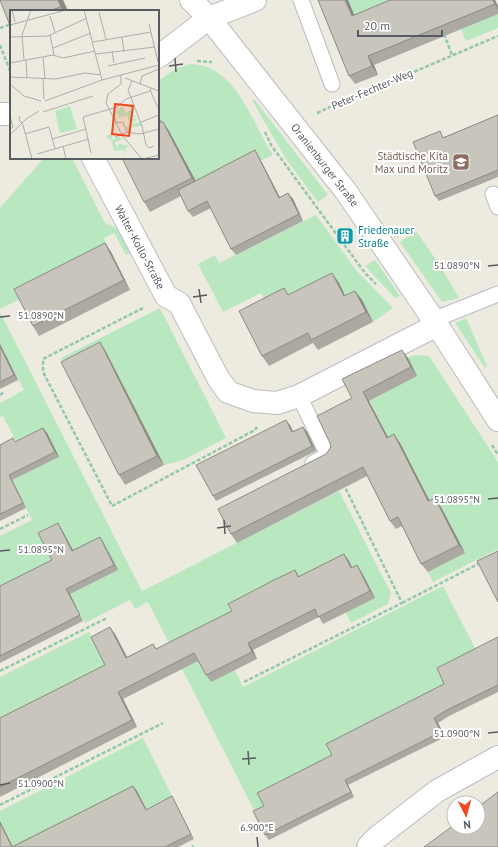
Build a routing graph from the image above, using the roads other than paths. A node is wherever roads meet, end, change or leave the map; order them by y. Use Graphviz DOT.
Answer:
graph roads {
  1 [pos="192,0"];
  2 [pos="255,0"];
  3 [pos="301,0"];
  4 [pos="208,18"];
  5 [pos="159,55"];
  6 [pos="332,84"];
  7 [pos="94,159"];
  8 [pos="498,294"];
  9 [pos="435,322"];
  10 [pos="299,396"];
  11 [pos="498,420"];
  12 [pos="300,469"];
  13 [pos="498,757"];
  14 [pos="368,847"];
  1 -- 4 [label="street, Oranienburger Straße"];
  2 -- 4 [label="street"];
  3 -- 6 [label="lane"];
  4 -- 5 [label="street"];
  4 -- 9 [label="street, Oranienburger Straße"];
  7 -- 10 [label="street, Walter-Kollo-Straße"];
  8 -- 9 [label="lane"];
  9 -- 10 [label="street, Walter-Kollo-Straße"];
  9 -- 11 [label="street, Oranienburger Straße"];
  10 -- 12 [label="lane"];
  13 -- 14 [label="street"];
}
